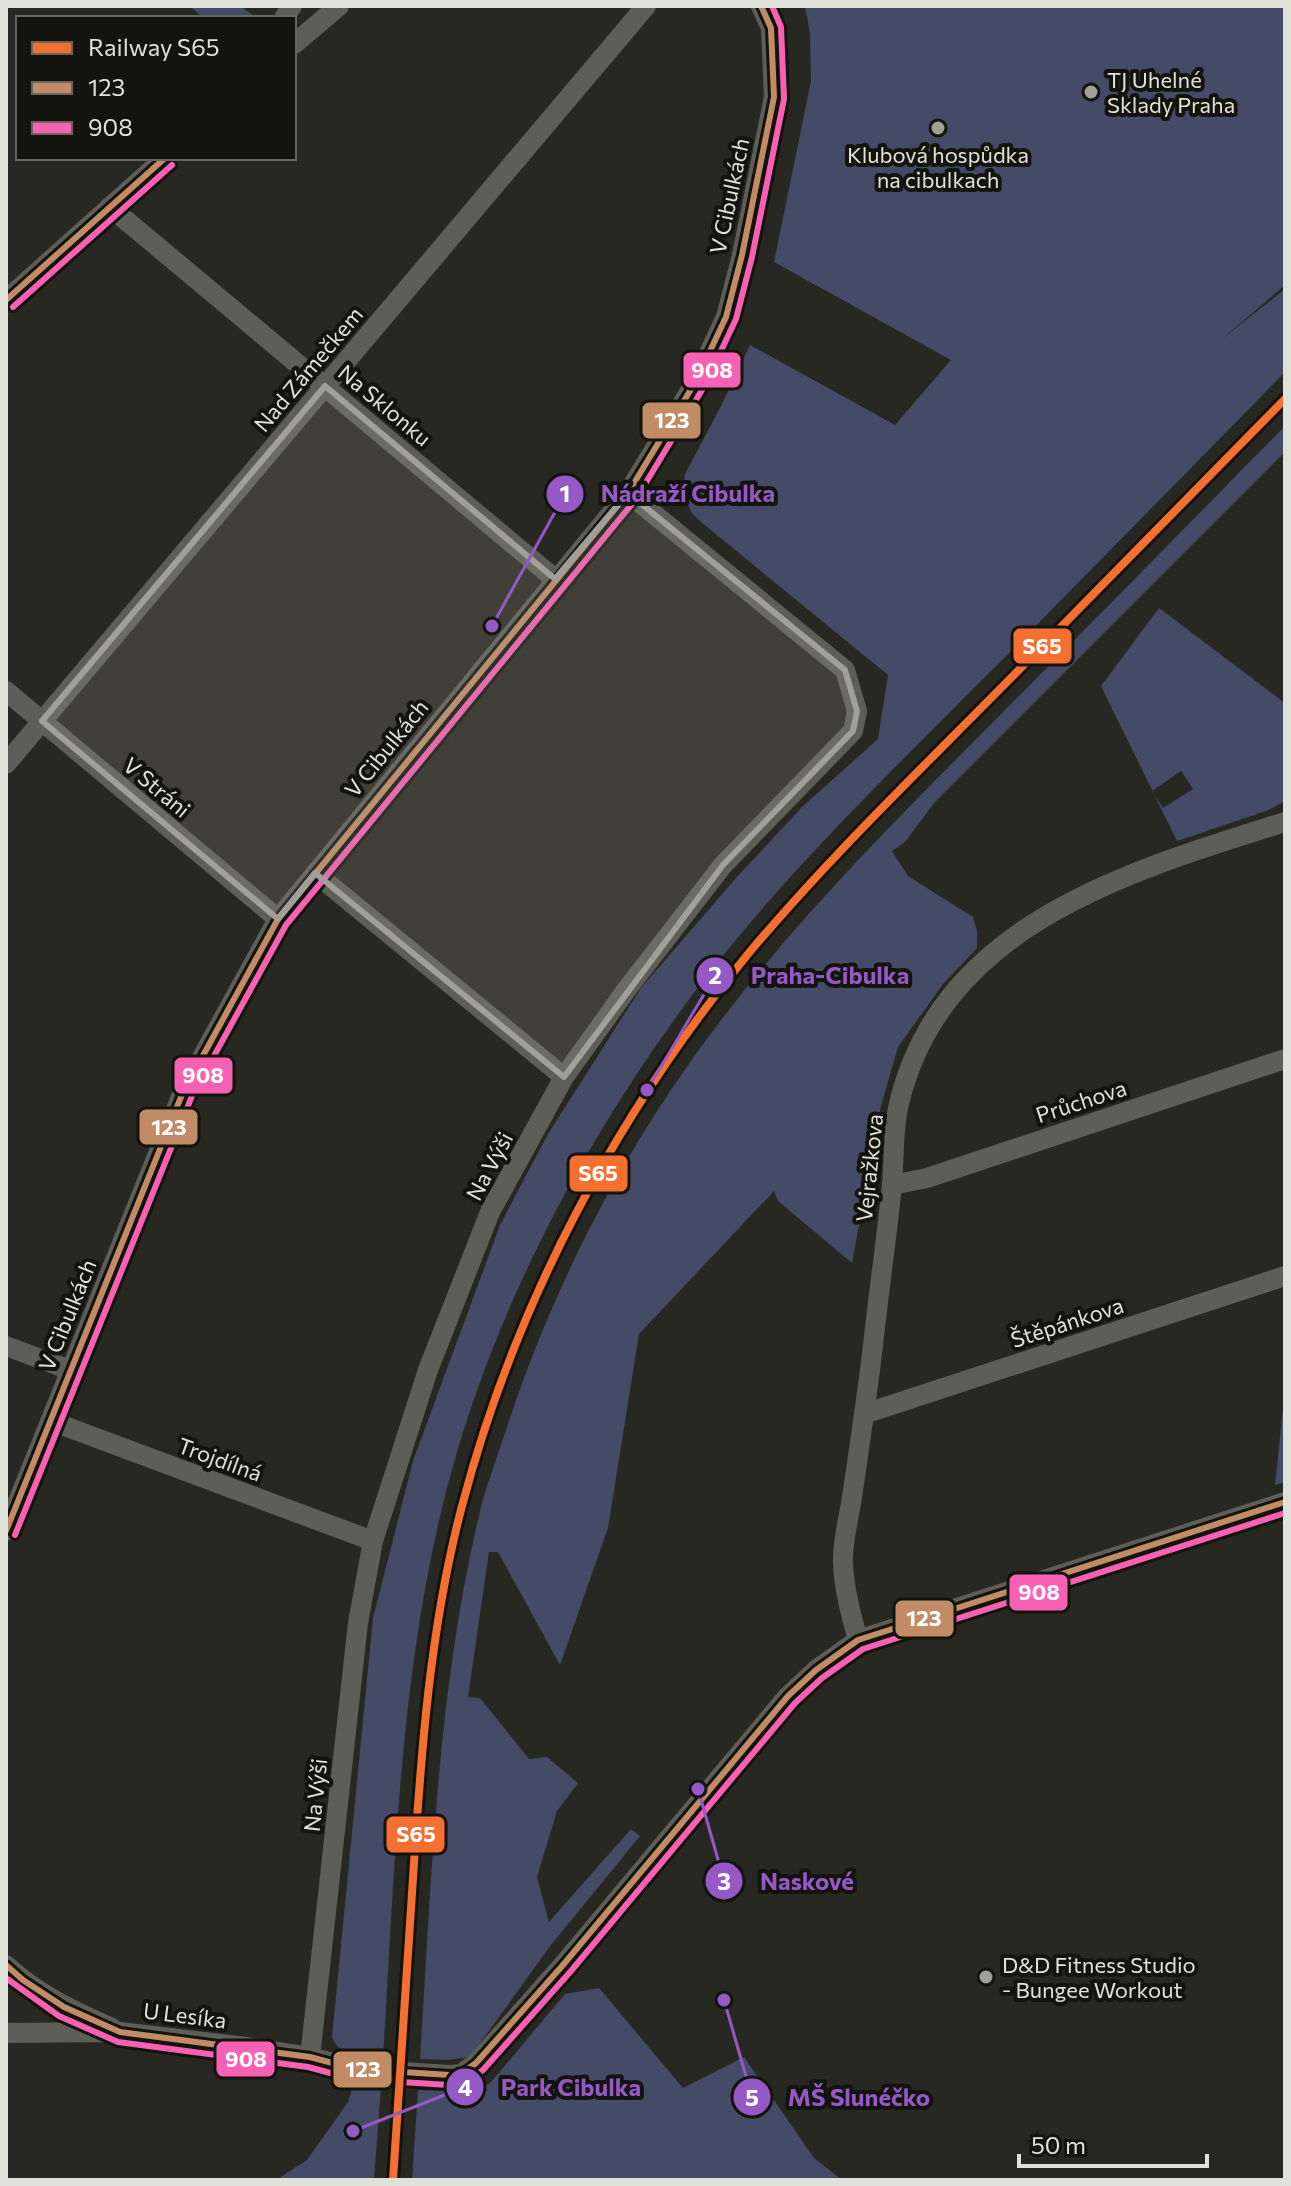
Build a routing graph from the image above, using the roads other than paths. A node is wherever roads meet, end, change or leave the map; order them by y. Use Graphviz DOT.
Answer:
graph roads {
  1 [pos="339,6"];
  2 [pos="646,6"];
  3 [pos="761,6"];
  4 [pos="296,42"];
  5 [pos="163,160"];
  6 [pos="110,207"];
  7 [pos="6,300"];
  8 [pos="325,386"];
  9 [pos="628,493"];
  10 [pos="555,579"];
  11 [pos="6,691"];
  12 [pos="42,721"];
  13 [pos="6,764"];
  14 [pos="1285,822"];
  15 [pos="315,873"];
  16 [pos="278,919"];
  17 [pos="1285,1059"];
  18 [pos="564,1077"];
  19 [pos="892,1185"];
  20 [pos="1285,1276"];
  21 [pos="6,1346"];
  22 [pos="70,1370"];
  23 [pos="864,1414"];
  24 [pos="51,1421"];
  25 [pos="1285,1502"];
  26 [pos="6,1531"];
  27 [pos="373,1541"];
  28 [pos="858,1640"];
  29 [pos="6,1965"];
  30 [pos="120,2032"];
  31 [pos="6,2033"];
  32 [pos="310,2057"];
  1 -- 4 [label="street"];
  2 -- 8 [label="street, Nad Zámečkem"];
  3 -- 9 [label="street, V Cibulkách"];
  5 -- 6 [label="street"];
  6 -- 7 [label="street"];
  6 -- 8 [label="street, Na Sklonku"];
  8 -- 10 [label="street, Na Sklonku"];
  8 -- 12 [label="street, Nad Zámečkem"];
  9 -- 10 [label="street, V Cibulkách"];
  9 -- 18 [label="street, Na Výši"];
  10 -- 15 [label="street, V Cibulkách"];
  11 -- 12 [label="street, V Stráni"];
  12 -- 13 [label="street, Nad Zámečkem"];
  12 -- 16 [label="street, V Stráni"];
  14 -- 19 [label="street, Vejražkova"];
  15 -- 16 [label="street, V Cibulkách"];
  15 -- 18 [label="street"];
  16 -- 22 [label="street, V Cibulkách"];
  17 -- 19 [label="street, Průchova"];
  18 -- 27 [label="street, Na Výši"];
  19 -- 23 [label="street, Vejražkova"];
  20 -- 23 [label="street, Štěpánkova"];
  21 -- 22 [label="street"];
  22 -- 24 [label="street, V Cibulkách"];
  23 -- 28 [label="street, Vejražkova"];
  24 -- 26 [label="street, V Cibulkách"];
  24 -- 27 [label="street, Trojdílná"];
  25 -- 28 [label="street"];
  27 -- 32 [label="street, Na Výši"];
  28 -- 32 [label="street, U Lesíka"];
  29 -- 30 [label="street"];
  30 -- 31 [label="street, U Lesíka"];
  30 -- 32 [label="street, U Lesíka"];
}
